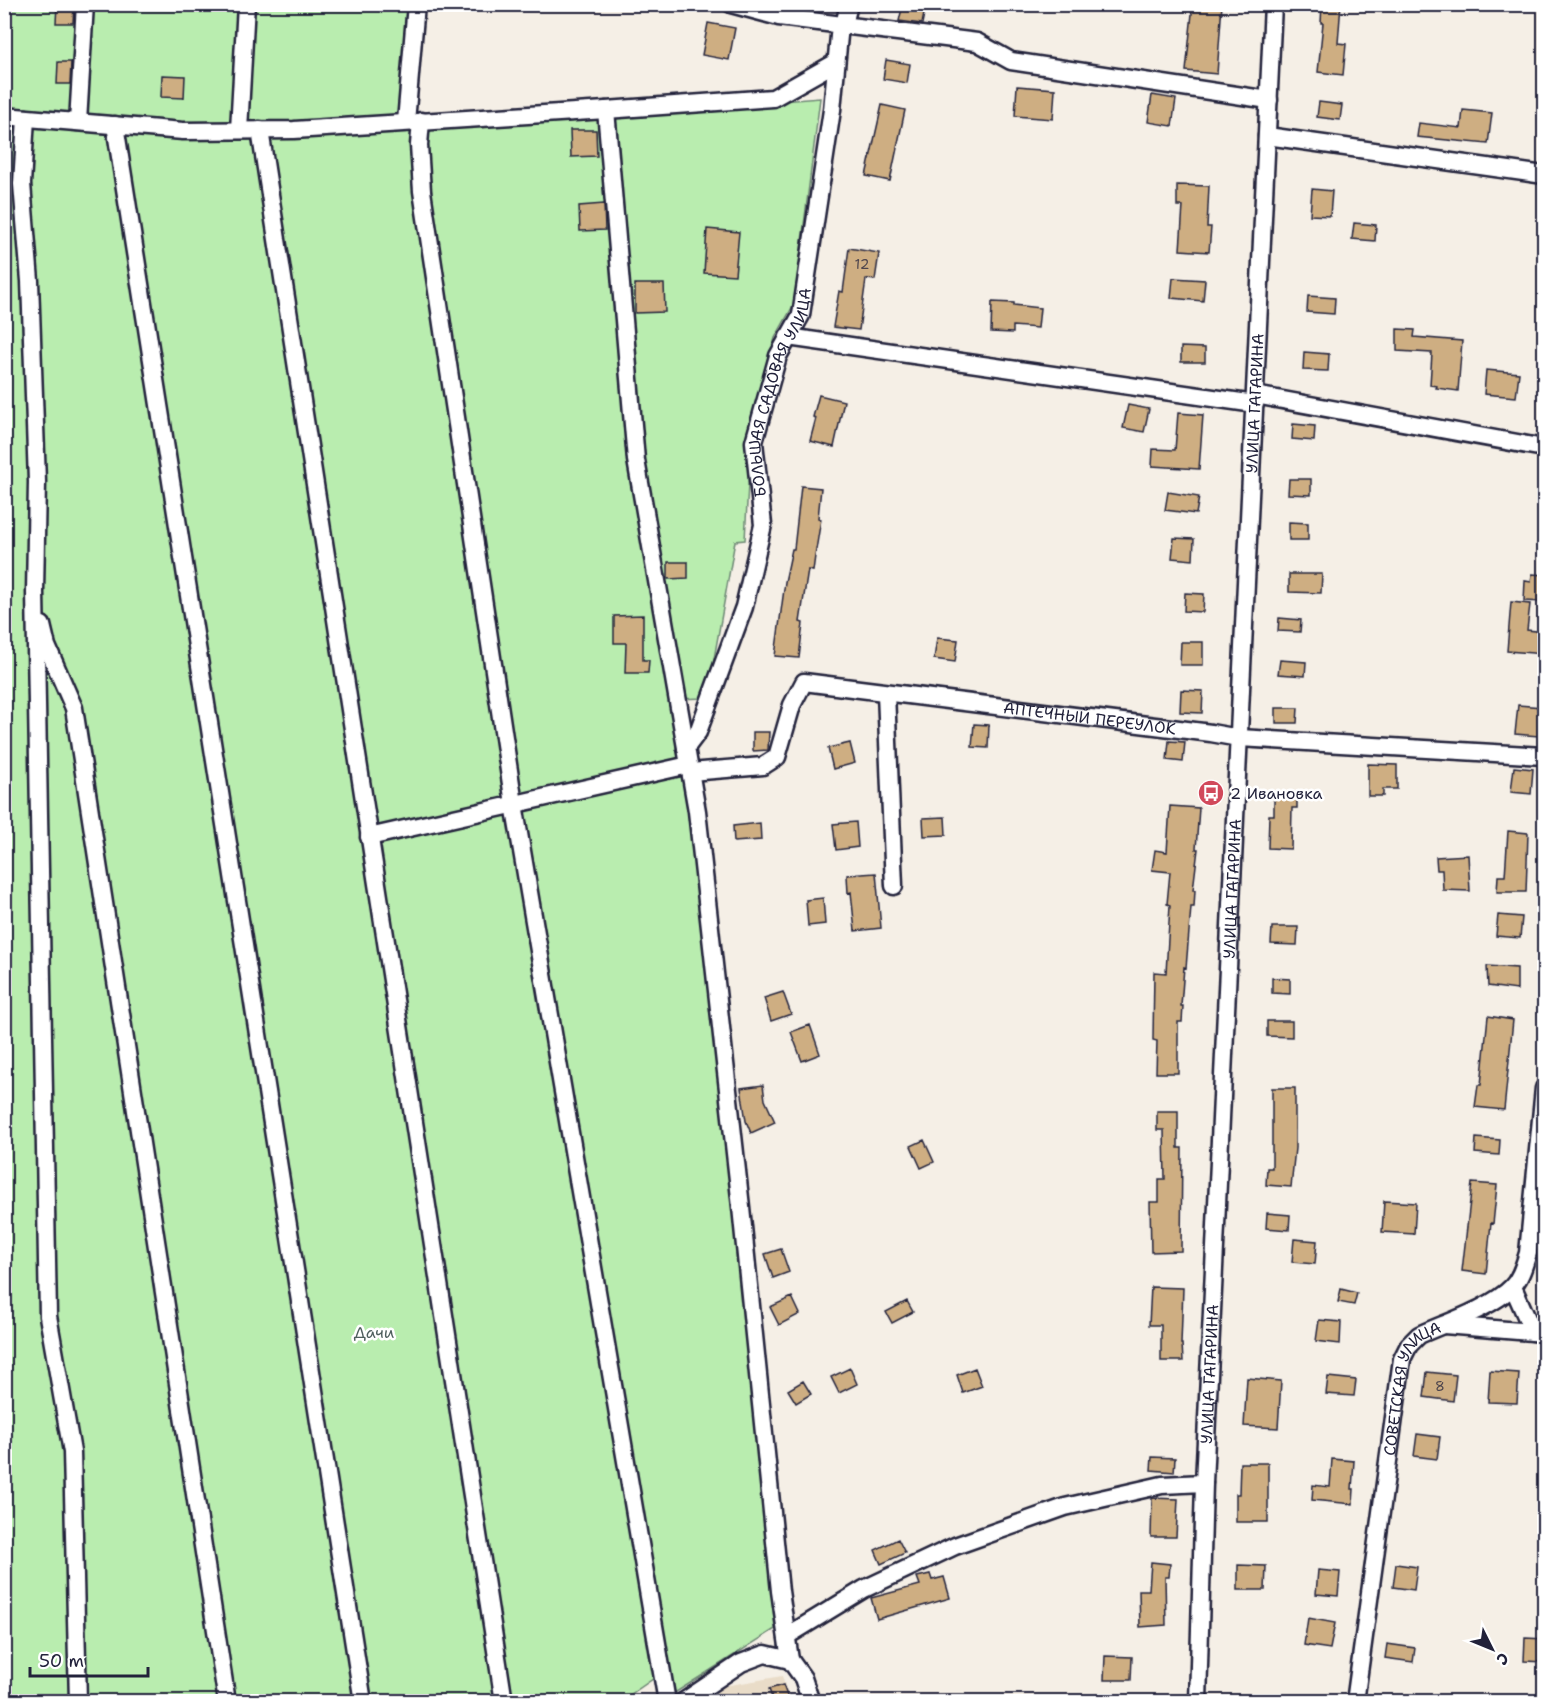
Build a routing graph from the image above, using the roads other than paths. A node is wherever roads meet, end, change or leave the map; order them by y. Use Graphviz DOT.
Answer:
graph roads {
  1 [pos="85,4"];
  2 [pos="246,4"];
  3 [pos="416,4"];
  4 [pos="731,4"];
  5 [pos="849,4"];
  6 [pos="1273,4"];
  7 [pos="780,10"];
  8 [pos="842,25"];
  9 [pos="835,63"];
  10 [pos="1269,100"];
  11 [pos="606,110"];
  12 [pos="4,116"];
  13 [pos="26,118"];
  14 [pos="78,122"];
  15 [pos="413,122"];
  16 [pos="116,125"];
  17 [pos="238,130"];
  18 [pos="260,130"];
  19 [pos="1267,136"];
  20 [pos="1545,175"];
  21 [pos="788,337"];
  22 [pos="1255,399"];
  23 [pos="1545,448"];
  24 [pos="35,592"];
  25 [pos="886,693"];
  26 [pos="1239,738"];
  27 [pos="686,747"];
  28 [pos="1545,756"];
  29 [pos="689,768"];
  30 [pos="514,804"];
  31 [pos="369,837"];
  32 [pos="894,886"];
  33 [pos="1545,1088"];
  34 [pos="1512,1287"];
  35 [pos="1442,1325"];
  36 [pos="1539,1332"];
  37 [pos="1204,1483"];
  38 [pos="787,1636"];
  39 [pos="790,1660"];
  40 [pos="78,1701"];
  41 [pos="227,1701"];
  42 [pos="363,1701"];
  43 [pos="504,1701"];
  44 [pos="667,1701"];
  45 [pos="683,1701"];
  46 [pos="811,1701"];
  47 [pos="1198,1701"];
  48 [pos="1355,1701"];
  1 -- 14 [label="street"];
  2 -- 17 [label="street"];
  3 -- 15 [label="street"];
  4 -- 7 [label="street"];
  5 -- 8 [label="street, БОЛЬШАЯ САДОВАЯ УЛИЦА"];
  6 -- 10 [label="street, УЛИЦА ГАГАРИНА"];
  7 -- 8 [label="street"];
  8 -- 9 [label="street, БОЛЬШАЯ САДОВАЯ УЛИЦА"];
  8 -- 10 [label="street"];
  9 -- 11 [label="street"];
  9 -- 21 [label="street, БОЛЬШАЯ САДОВАЯ УЛИЦА"];
  10 -- 19 [label="street, УЛИЦА ГАГАРИНА"];
  11 -- 15 [label="street"];
  11 -- 27 [label="street"];
  12 -- 13 [label="street"];
  13 -- 14 [label="street"];
  13 -- 24 [label="street"];
  14 -- 16 [label="street"];
  15 -- 18 [label="street"];
  15 -- 30 [label="street"];
  16 -- 17 [label="street"];
  16 -- 42 [label="street"];
  17 -- 18 [label="street"];
  18 -- 31 [label="street"];
  19 -- 20 [label="street"];
  19 -- 22 [label="street, УЛИЦА ГАГАРИНА"];
  21 -- 22 [label="street"];
  21 -- 27 [label="street, БОЛЬШАЯ САДОВАЯ УЛИЦА"];
  22 -- 23 [label="street"];
  22 -- 26 [label="street, УЛИЦА ГАГАРИНА"];
  24 -- 40 [label="street"];
  24 -- 41 [label="street"];
  25 -- 26 [label="street, АПТЕЧНЫЙ ПЕРЕУЛОК"];
  25 -- 29 [label="street, АПТЕЧНЫЙ ПЕРЕУЛОК"];
  25 -- 32 [label="street"];
  26 -- 28 [label="street, АПТЕЧНЫЙ ПЕРЕУЛОК"];
  26 -- 37 [label="street, УЛИЦА ГАГАРИНА"];
  27 -- 29 [label="street"];
  29 -- 30 [label="street"];
  29 -- 38 [label="street"];
  30 -- 31 [label="street"];
  30 -- 44 [label="street"];
  31 -- 43 [label="street"];
  33 -- 34 [label="street, СОВЕТСКАЯ УЛИЦА"];
  34 -- 35 [label="street, СОВЕТСКАЯ УЛИЦА"];
  34 -- 36 [label="street"];
  35 -- 36 [label="street"];
  35 -- 48 [label="street, СОВЕТСКАЯ УЛИЦА"];
  37 -- 38 [label="street"];
  37 -- 47 [label="street, УЛИЦА ГАГАРИНА"];
  38 -- 39 [label="street"];
  39 -- 45 [label="street"];
  39 -- 46 [label="street"];
}
